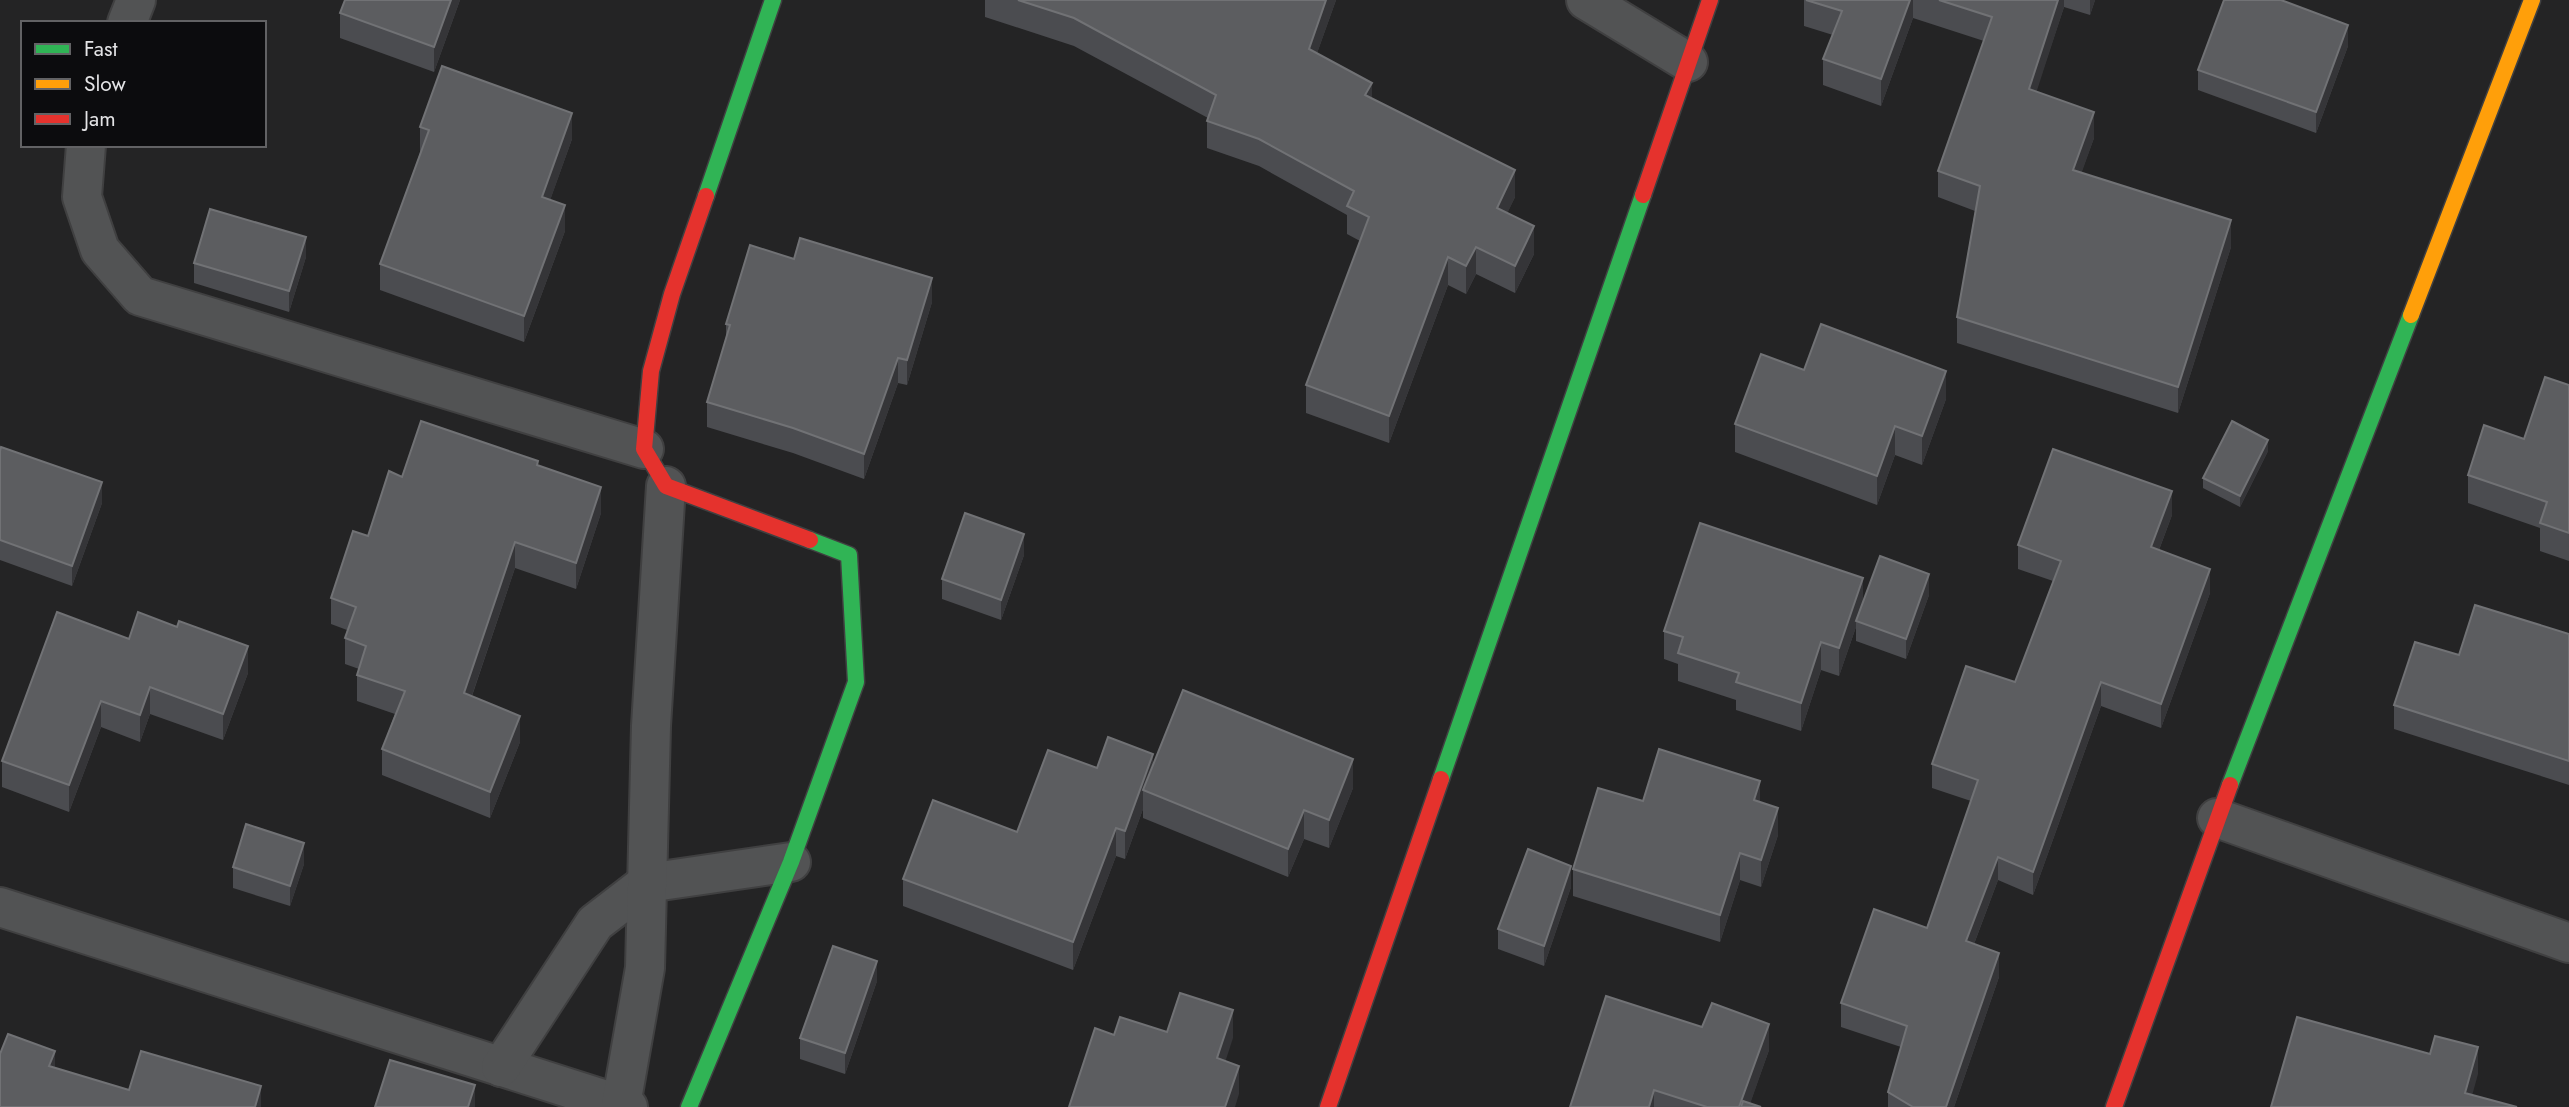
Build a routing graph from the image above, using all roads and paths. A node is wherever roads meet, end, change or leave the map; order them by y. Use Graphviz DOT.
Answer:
graph roads {
  1 [pos="135,0"];
  2 [pos="773,0"];
  3 [pos="1586,0"];
  4 [pos="1710,0"];
  5 [pos="2532,0"];
  6 [pos="128,21"];
  7 [pos="1688,62"];
  8 [pos="86,147"];
  9 [pos="644,449"];
  10 [pos="666,486"];
  11 [pos="2217,818"];
  12 [pos="791,862"];
  13 [pos="647,883"];
  14 [pos="0,906"];
  15 [pos="2569,943"];
  16 [pos="501,1067"];
  17 [pos="625,1106"];
  18 [pos="689,1107"];
  19 [pos="1328,1107"];
  20 [pos="2114,1107"];
  1 -- 6 [label="street"];
  2 -- 9 [label="street"];
  3 -- 7 [label="street"];
  4 -- 7 [label="street"];
  5 -- 11 [label="street"];
  7 -- 19 [label="street"];
  8 -- 9 [label="street"];
  9 -- 10 [label="street"];
  10 -- 12 [label="street"];
  10 -- 13 [label="street"];
  11 -- 15 [label="street"];
  11 -- 20 [label="street"];
  12 -- 13 [label="street"];
  12 -- 18 [label="street"];
  13 -- 16 [label="street"];
  13 -- 17 [label="street"];
  14 -- 16 [label="street"];
  16 -- 17 [label="street"];
}
